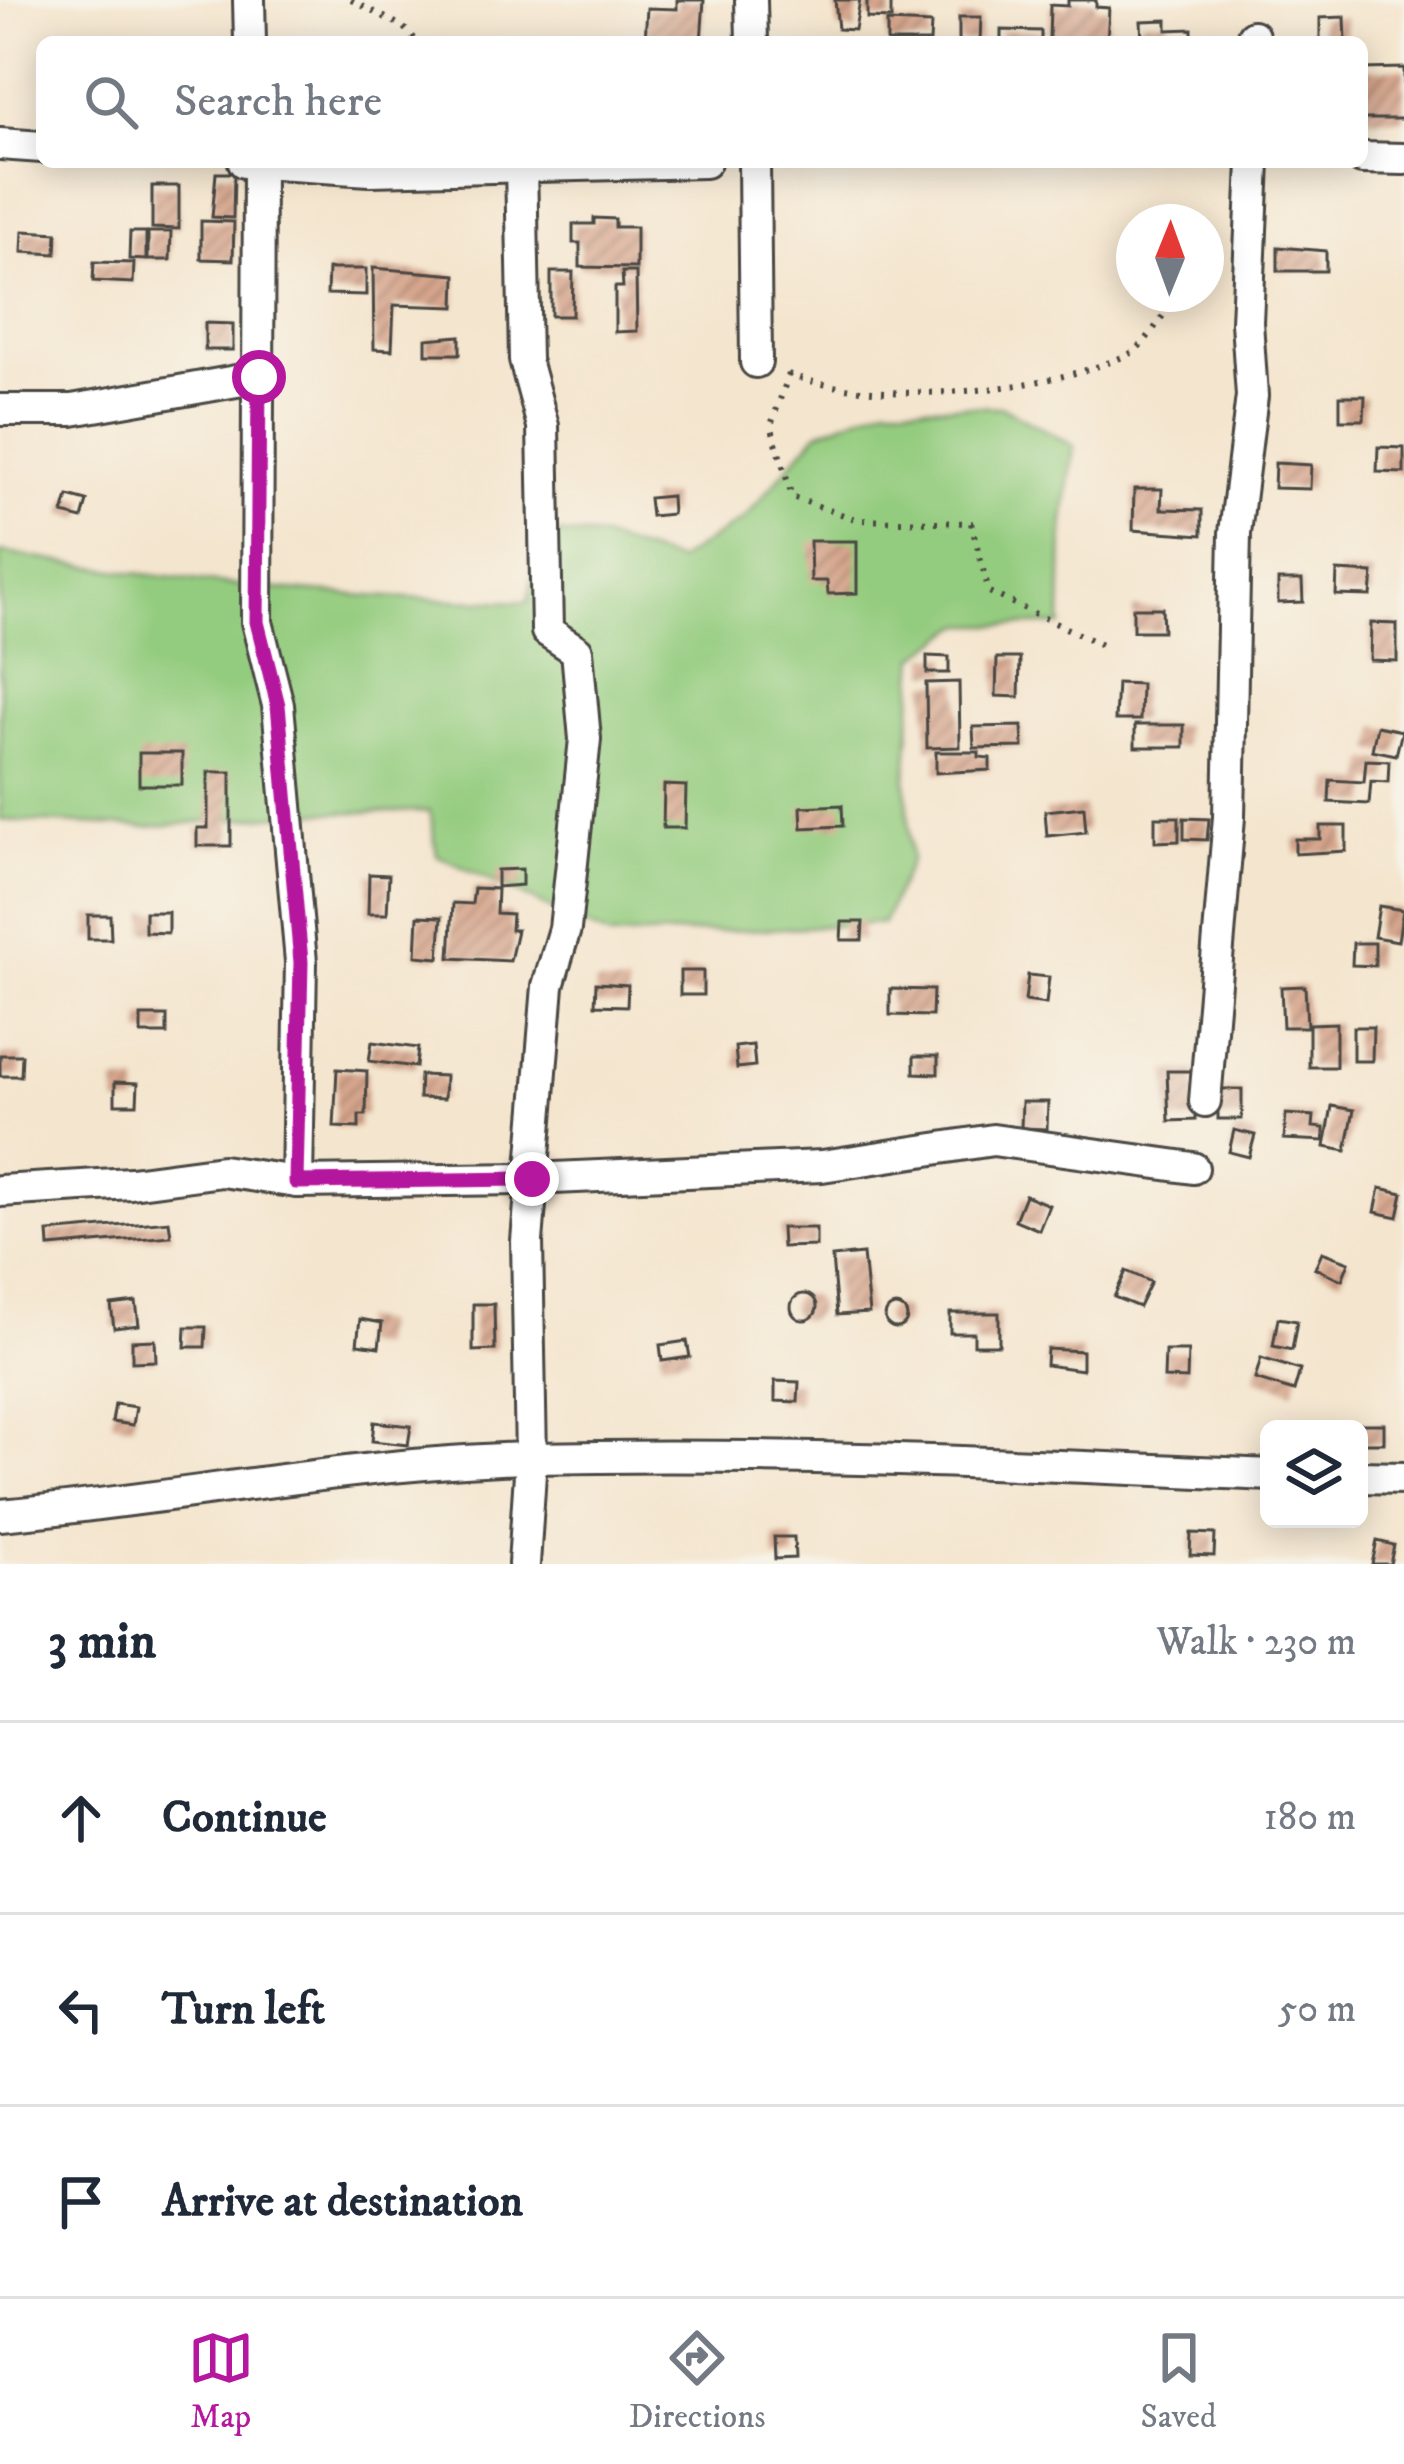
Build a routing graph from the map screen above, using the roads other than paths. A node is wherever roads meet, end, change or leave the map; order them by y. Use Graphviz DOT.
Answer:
graph roads {
  1 [pos="249,0"];
  2 [pos="752,0"];
  3 [pos="250,36"];
  4 [pos="752,36"];
  5 [pos="0,144"];
  6 [pos="36,147"];
  7 [pos="1368,158"];
  8 [pos="1404,159"];
  9 [pos="260,168"];
  10 [pos="339,168"];
  11 [pos="420,168"];
  12 [pos="521,168"];
  13 [pos="754,168"];
  14 [pos="1254,168"];
  15 [pos="756,362"];
  16 [pos="259,377"];
  17 [pos="0,410"];
  18 [pos="1204,1101"];
  19 [pos="1192,1168"];
  20 [pos="532,1179"];
  21 [pos="296,1182"];
  22 [pos="0,1190"];
  23 [pos="531,1458"];
  24 [pos="1260,1475"];
  25 [pos="1368,1477"];
  26 [pos="1404,1478"];
  27 [pos="0,1515"];
  28 [pos="524,1564"];
  1 -- 3 [label="street"];
  2 -- 4 [label="street"];
  5 -- 6 [label="street"];
  7 -- 8 [label="street"];
  9 -- 16 [label="street"];
  10 -- 11 [label="street"];
  12 -- 20 [label="street"];
  13 -- 15 [label="street"];
  14 -- 18 [label="street"];
  16 -- 17 [label="street"];
  16 -- 21 [label="street"];
  19 -- 20 [label="street"];
  20 -- 21 [label="street"];
  20 -- 23 [label="street"];
  21 -- 22 [label="street"];
  23 -- 24 [label="street"];
  23 -- 27 [label="street"];
  23 -- 28 [label="street"];
  25 -- 26 [label="street"];
}
